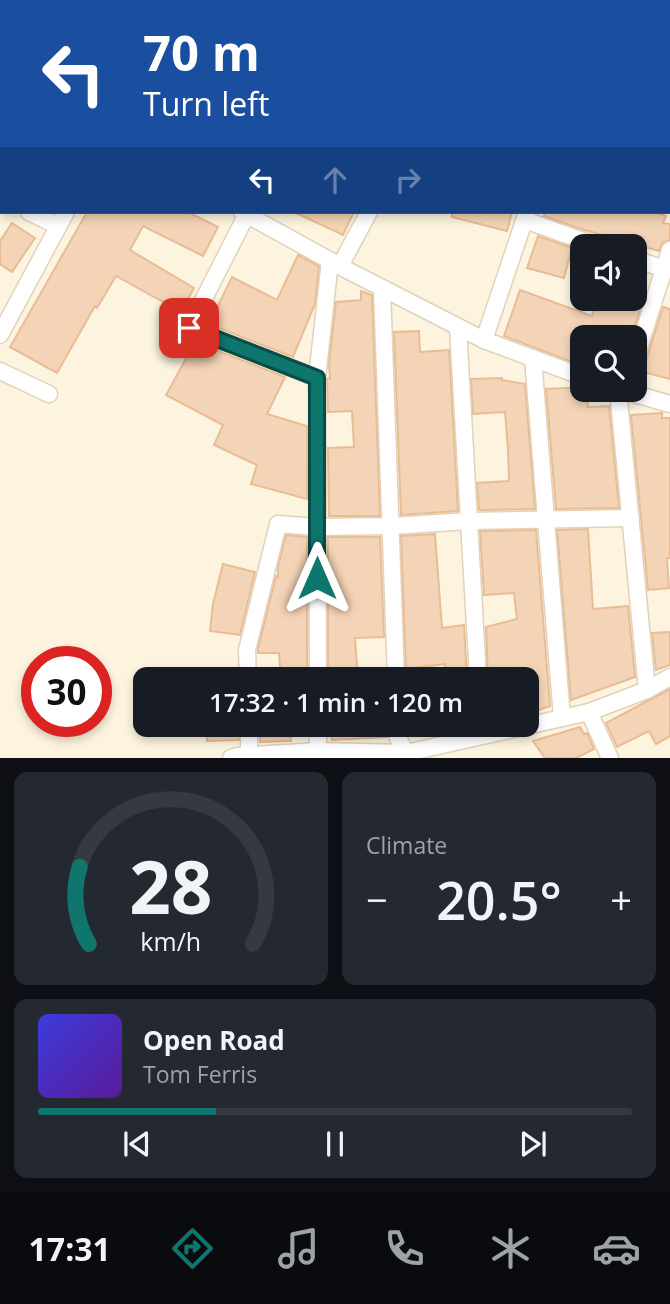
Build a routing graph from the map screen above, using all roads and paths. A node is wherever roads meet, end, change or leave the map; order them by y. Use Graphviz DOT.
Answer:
graph roads {
  1 [pos="38,214"];
  2 [pos="244,214"];
  3 [pos="246,214"];
  4 [pos="368,214"];
  5 [pos="526,216"];
  6 [pos="62,219"];
  7 [pos="570,234"];
  8 [pos="670,250"];
  9 [pos="335,263"];
  10 [pos="647,263"];
  11 [pos="664,269"];
  12 [pos="382,288"];
  13 [pos="646,325"];
  14 [pos="457,327"];
  15 [pos="0,335"];
  16 [pos="484,340"];
  17 [pos="533,358"];
  18 [pos="0,371"];
  19 [pos="570,372"];
  20 [pos="317,378"];
  21 [pos="49,394"];
  22 [pos="647,398"];
  23 [pos="623,402"];
  24 [pos="670,404"];
  25 [pos="631,518"];
  26 [pos="546,520"];
  27 [pos="469,521"];
  28 [pos="392,526"];
  29 [pos="317,527"];
  30 [pos="248,667"];
  31 [pos="318,667"];
  32 [pos="396,667"];
  33 [pos="477,667"];
  34 [pos="670,677"];
  35 [pos="647,690"];
  36 [pos="589,712"];
  37 [pos="562,718"];
  38 [pos="539,722"];
  39 [pos="248,737"];
  40 [pos="318,737"];
  41 [pos="398,737"];
  42 [pos="462,737"];
  43 [pos="318,751"];
  44 [pos="249,755"];
  45 [pos="603,755"];
  46 [pos="407,756"];
  47 [pos="231,758"];
  1 -- 6 [label="street"];
  2 -- 20 [label="street"];
  3 -- 9 [label="street"];
  4 -- 9 [label="street"];
  5 -- 7 [label="street"];
  5 -- 16 [label="street"];
  6 -- 15 [label="street"];
  8 -- 11 [label="street"];
  9 -- 12 [label="street"];
  9 -- 20 [label="street"];
  10 -- 11 [label="street"];
  11 -- 13 [label="street"];
  12 -- 14 [label="street"];
  12 -- 28 [label="street"];
  14 -- 16 [label="street"];
  14 -- 27 [label="street"];
  16 -- 17 [label="street"];
  17 -- 19 [label="street"];
  17 -- 26 [label="street"];
  18 -- 21 [label="street"];
  20 -- 29 [label="street"];
  22 -- 24 [label="street"];
  23 -- 25 [label="street"];
  25 -- 26 [label="street"];
  25 -- 35 [label="street"];
  26 -- 27 [label="street"];
  26 -- 37 [label="street"];
  27 -- 28 [label="street"];
  27 -- 33 [label="street"];
  28 -- 29 [label="street"];
  28 -- 32 [label="street"];
  29 -- 30 [label="street"];
  29 -- 31 [label="street"];
  34 -- 35 [label="street"];
  35 -- 36 [label="street"];
  36 -- 37 [label="street"];
  36 -- 45 [label="street"];
  37 -- 38 [label="street"];
  39 -- 44 [label="street"];
  40 -- 43 [label="street"];
  41 -- 46 [label="street"];
  42 -- 46 [label="street"];
  43 -- 44 [label="street"];
  43 -- 46 [label="street"];
  44 -- 47 [label="street"];
}
